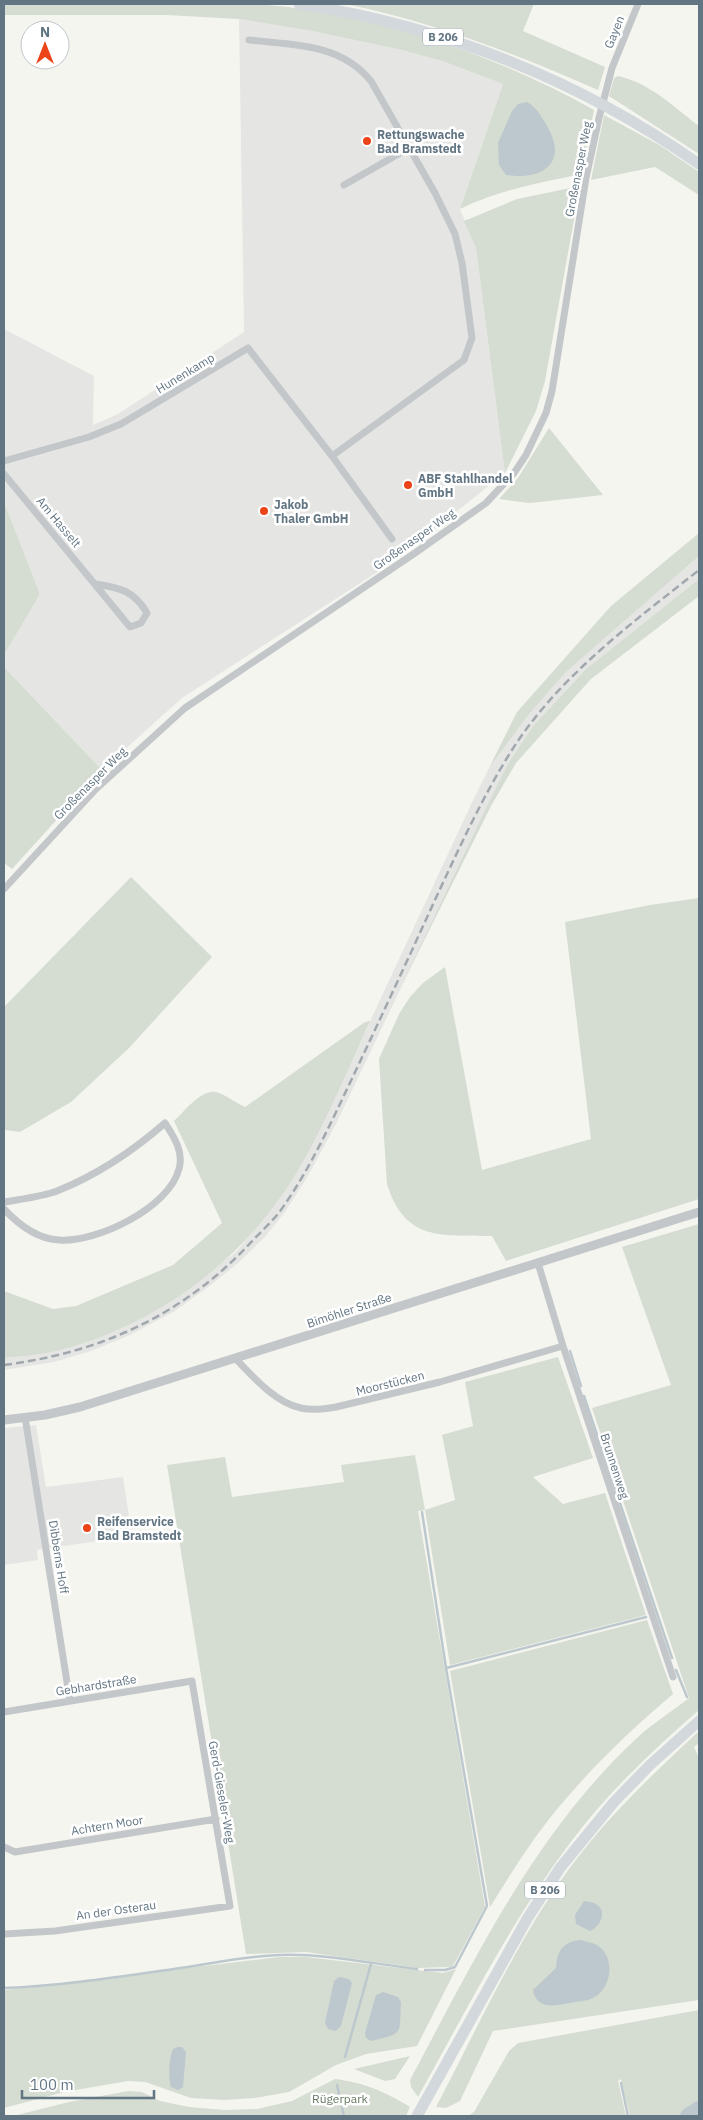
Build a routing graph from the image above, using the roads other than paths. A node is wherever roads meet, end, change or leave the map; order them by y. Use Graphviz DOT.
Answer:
graph roads {
  1 [pos="299,4"];
  2 [pos="638,4"];
  3 [pos="249,40"];
  4 [pos="612,68"];
  5 [pos="408,148"];
  6 [pos="699,164"];
  7 [pos="344,185"];
  8 [pos="332,456"];
  9 [pos="4,461"];
  10 [pos="4,474"];
  11 [pos="392,539"];
  12 [pos="96,584"];
  13 [pos="4,888"];
  14 [pos="4,1202"];
  15 [pos="4,1209"];
  16 [pos="699,1212"];
  17 [pos="538,1263"];
  18 [pos="563,1346"];
  19 [pos="236,1359"];
  20 [pos="26,1417"];
  21 [pos="4,1420"];
  22 [pos="673,1677"];
  23 [pos="192,1681"];
  24 [pos="70,1701"];
  25 [pos="4,1712"];
  26 [pos="699,1721"];
  27 [pos="216,1819"];
  28 [pos="4,1847"];
  29 [pos="230,1906"];
  30 [pos="4,1934"];
  31 [pos="417,2116"];
  1 -- 6 [label="main road, B 206"];
  2 -- 4 [label="street, Gayen"];
  3 -- 5 [label="street"];
  4 -- 13 [label="street, Großenasper Weg"];
  5 -- 7 [label="street"];
  5 -- 8 [label="street"];
  8 -- 9 [label="street, Hunenkamp"];
  8 -- 11 [label="street, Hunenkamp"];
  10 -- 12 [label="street, Am Hasselt"];
  12 -- 12 [label="street, Am Hasselt"];
  14 -- 15 [label="street"];
  16 -- 17 [label="street, Bimöhler Straße"];
  17 -- 18 [label="street, Brunnenweg"];
  17 -- 19 [label="street, Bimöhler Straße"];
  18 -- 19 [label="street, Moorstücken"];
  18 -- 22 [label="street, Brunnenweg"];
  19 -- 20 [label="street, Bimöhler Straße"];
  20 -- 21 [label="street, Bimöhler Straße"];
  20 -- 24 [label="street, Dibberns Hoff"];
  23 -- 24 [label="street, Gebhardstraße"];
  23 -- 27 [label="street, Gerd-Gieseler-Weg"];
  24 -- 25 [label="street, Gebhardstraße"];
  26 -- 31 [label="main road, B 206"];
  27 -- 28 [label="street, Achtern Moor"];
  27 -- 29 [label="street, Gerd-Gieseler-Weg"];
  29 -- 30 [label="street, An der Osterau"];
}
